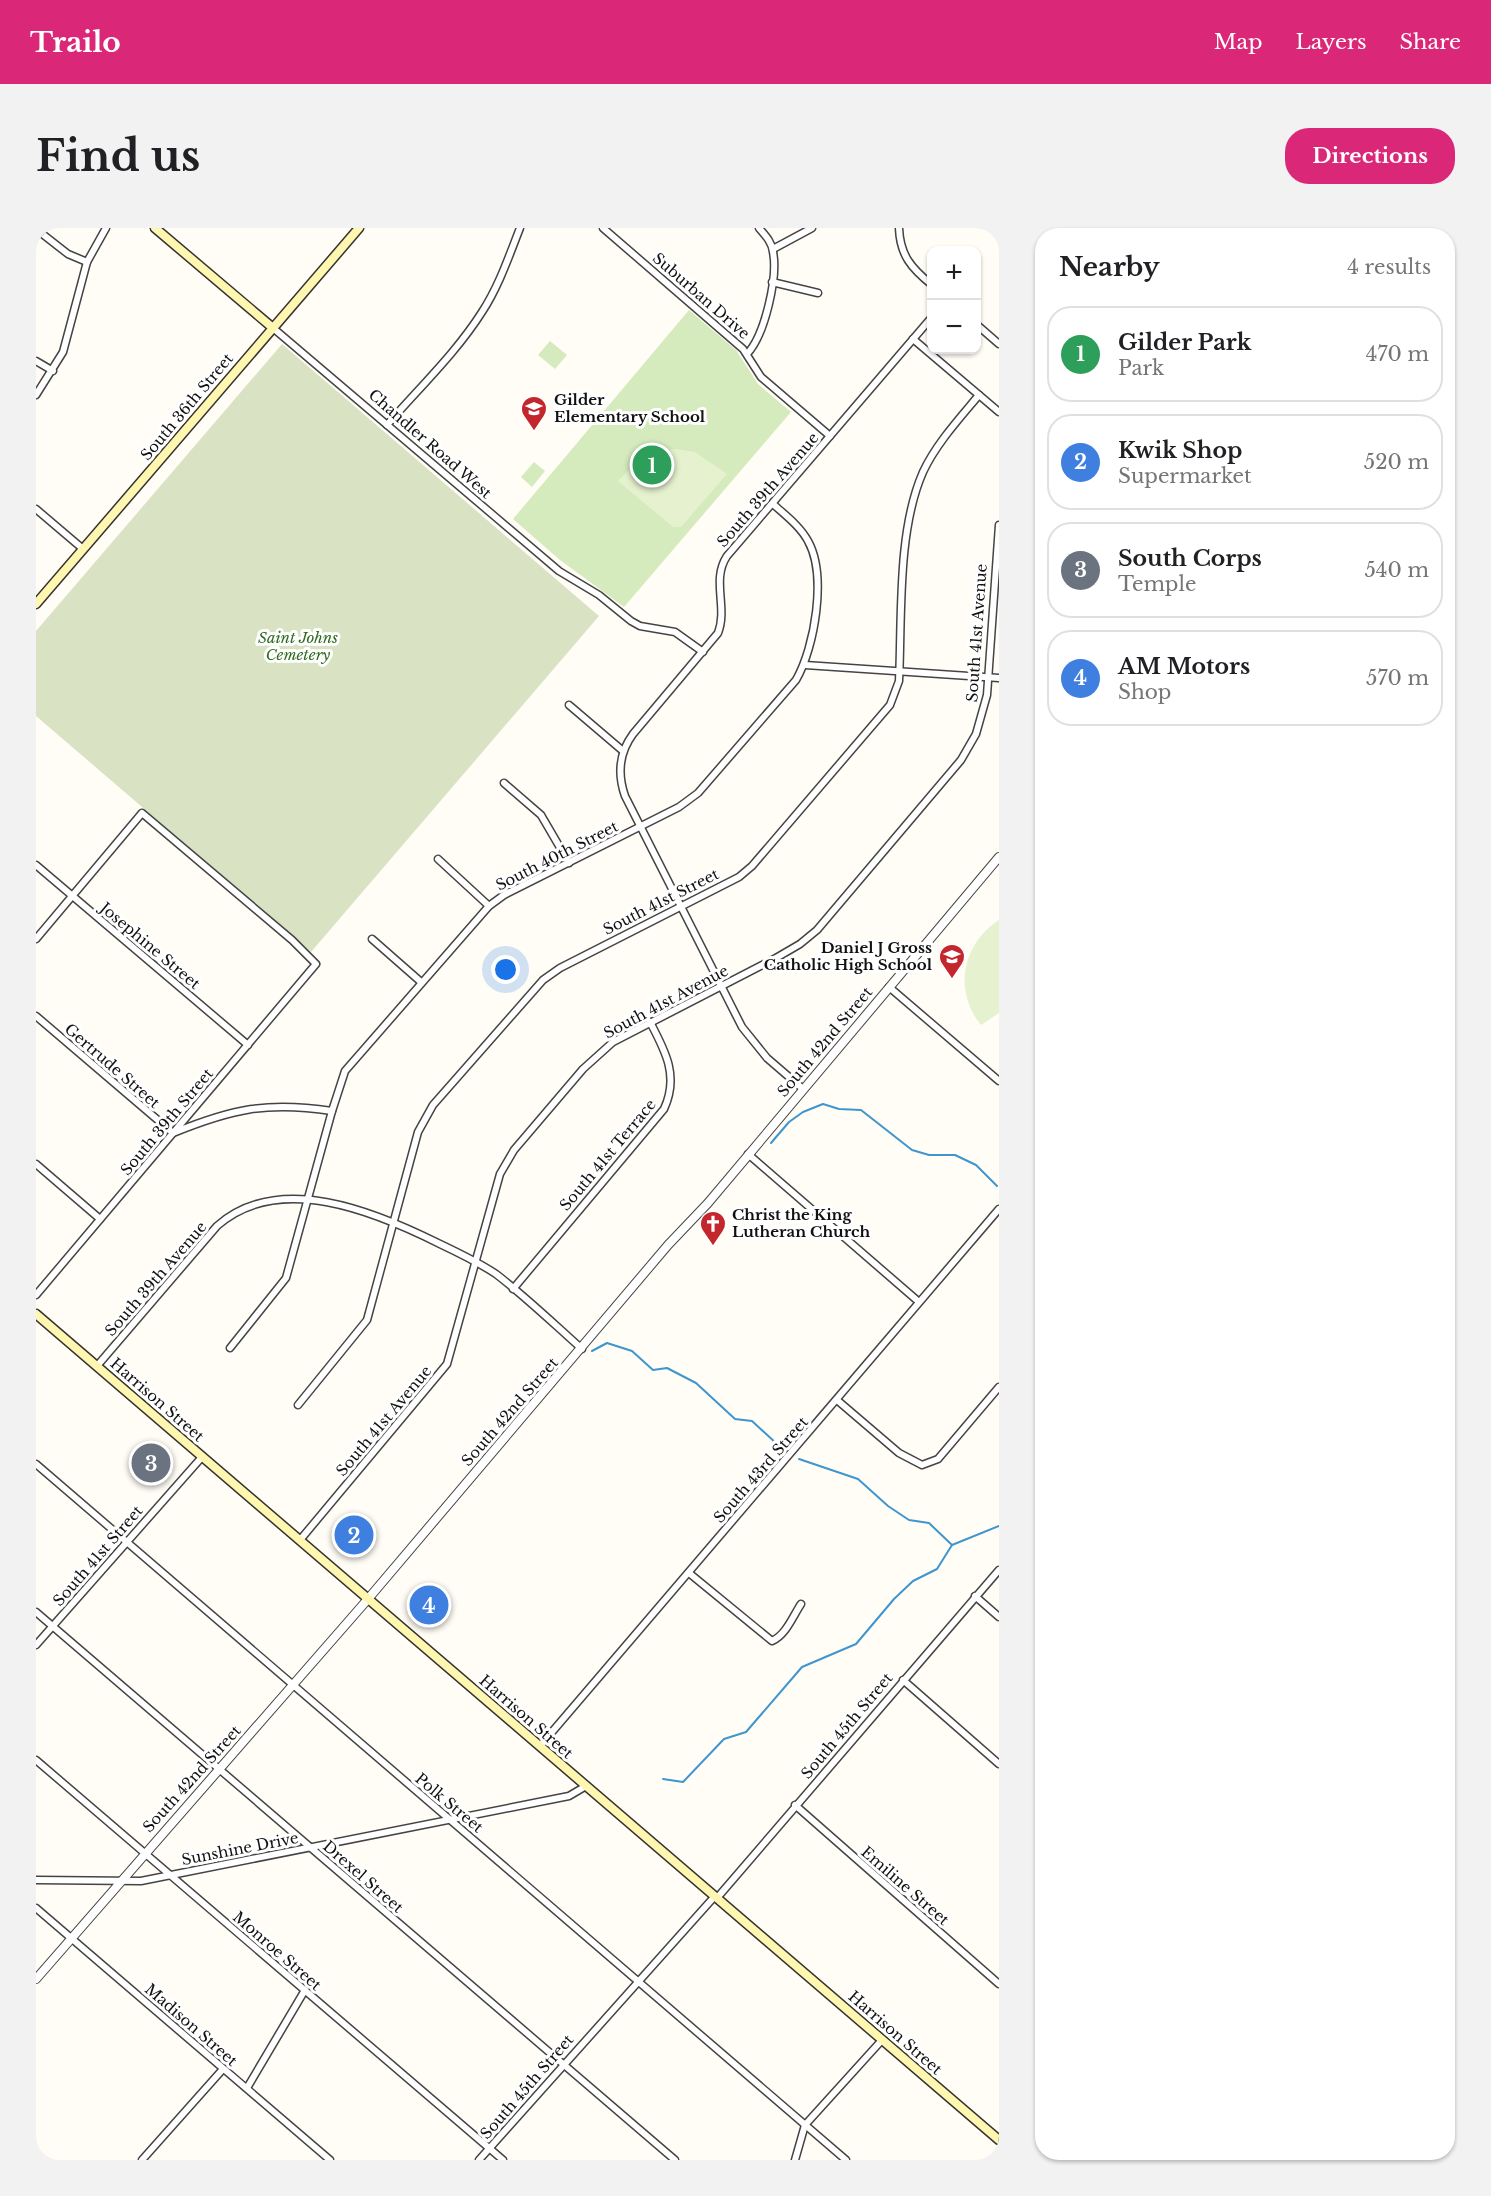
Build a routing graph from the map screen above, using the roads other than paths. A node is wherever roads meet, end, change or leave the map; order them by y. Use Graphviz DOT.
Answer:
graph roads {
  1 [pos="106,228"];
  2 [pos="155,228"];
  3 [pos="358,228"];
  4 [pos="520,228"];
  5 [pos="603,228"];
  6 [pos="759,228"];
  7 [pos="812,228"];
  8 [pos="899,228"];
  9 [pos="36,229"];
  10 [pos="773,249"];
  11 [pos="87,262"];
  12 [pos="927,281"];
  13 [pos="772,282"];
  14 [pos="818,293"];
  15 [pos="927,323"];
  16 [pos="273,328"];
  17 [pos="981,328"];
  18 [pos="913,339"];
  19 [pos="999,344"];
  20 [pos="747,354"];
  21 [pos="36,361"];
  22 [pos="53,371"];
  23 [pos="36,394"];
  24 [pos="979,395"];
  25 [pos="999,412"];
  26 [pos="387,425"];
  27 [pos="830,436"];
  28 [pos="773,504"];
  29 [pos="36,509"];
  30 [pos="999,525"];
  31 [pos="83,549"];
  32 [pos="36,604"];
  33 [pos="703,652"];
  34 [pos="805,665"];
  35 [pos="899,671"];
  36 [pos="987,677"];
  37 [pos="999,678"];
  38 [pos="569,705"];
  39 [pos="624,751"];
  40 [pos="504,783"];
  41 [pos="641,827"];
  42 [pos="999,857"];
  43 [pos="438,859"];
  44 [pos="569,863"];
  45 [pos="36,865"];
  46 [pos="72,896"];
  47 [pos="489,906"];
  48 [pos="681,906"];
  49 [pos="36,939"];
  50 [pos="372,939"];
  51 [pos="421,982"];
  52 [pos="722,986"];
  53 [pos="889,987"];
  54 [pos="36,1016"];
  55 [pos="650,1022"];
  56 [pos="248,1045"];
  57 [pos="999,1081"];
  58 [pos="803,1089"];
  59 [pos="332,1111"];
  60 [pos="172,1133"];
  61 [pos="748,1154"];
  62 [pos="36,1164"];
  63 [pos="307,1200"];
  64 [pos="999,1209"];
  65 [pos="100,1219"];
  66 [pos="396,1222"];
  67 [pos="477,1262"];
  68 [pos="513,1289"];
  69 [pos="36,1295"];
  70 [pos="919,1302"];
  71 [pos="36,1314"];
  72 [pos="230,1348"];
  73 [pos="582,1349"];
  74 [pos="97,1366"];
  75 [pos="998,1389"];
  76 [pos="837,1400"];
  77 [pos="298,1405"];
  78 [pos="202,1457"];
  79 [pos="36,1464"];
  80 [pos="300,1540"];
  81 [pos="126,1542"];
  82 [pos="999,1571"];
  83 [pos="689,1573"];
  84 [pos="975,1596"];
  85 [pos="368,1599"];
  86 [pos="801,1604"];
  87 [pos="36,1612"];
  88 [pos="999,1617"];
  89 [pos="52,1626"];
  90 [pos="36,1645"];
  91 [pos="903,1680"];
  92 [pos="293,1686"];
  93 [pos="540,1746"];
  94 [pos="36,1760"];
  95 [pos="999,1764"];
  96 [pos="219,1770"];
  97 [pos="586,1786"];
  98 [pos="795,1805"];
  99 [pos="450,1819"];
  100 [pos="309,1847"];
  101 [pos="144,1853"];
  102 [pos="171,1875"];
  103 [pos="36,1880"];
  104 [pos="119,1882"];
  105 [pos="716,1897"];
  106 [pos="36,1908"];
  107 [pos="71,1938"];
  108 [pos="36,1979"];
  109 [pos="638,1981"];
  110 [pos="999,1984"];
  111 [pos="305,1990"];
  112 [pos="882,2040"];
  113 [pos="563,2064"];
  114 [pos="223,2069"];
  115 [pos="247,2088"];
  116 [pos="805,2125"];
  117 [pos="999,2140"];
  118 [pos="489,2148"];
  119 [pos="667,2157"];
  120 [pos="325,2158"];
  121 [pos="142,2160"];
  122 [pos="479,2160"];
  123 [pos="503,2160"];
  124 [pos="675,2160"];
  125 [pos="795,2160"];
  126 [pos="846,2160"];
  1 -- 11 [label="street"];
  2 -- 16 [label="main road, Chandler Road West"];
  3 -- 16 [label="main road, South 36th Street"];
  4 -- 26 [label="street"];
  5 -- 20 [label="street, Suburban Drive"];
  6 -- 10 [label="street"];
  7 -- 10 [label="street"];
  8 -- 12 [label="street"];
  9 -- 11 [label="street"];
  10 -- 13 [label="street"];
  11 -- 22 [label="street"];
  13 -- 14 [label="street"];
  13 -- 20 [label="street"];
  15 -- 18 [label="street, South 39th Avenue"];
  16 -- 26 [label="street, Chandler Road West"];
  16 -- 31 [label="main road, South 36th Street"];
  17 -- 19 [label="street"];
  18 -- 24 [label="street"];
  18 -- 27 [label="street, South 39th Avenue"];
  20 -- 27 [label="street, Suburban Drive"];
  21 -- 22 [label="street"];
  22 -- 23 [label="street"];
  24 -- 25 [label="street"];
  24 -- 35 [label="street, South 41st Street"];
  26 -- 33 [label="street, Chandler Road West"];
  27 -- 28 [label="street, South 39th Avenue"];
  28 -- 33 [label="street, South 39th Avenue"];
  28 -- 34 [label="street, South 40th Street"];
  29 -- 31 [label="street"];
  30 -- 36 [label="street, South 41st Avenue"];
  31 -- 32 [label="main road, South 36th Street"];
  33 -- 39 [label="street, South 39th Avenue"];
  34 -- 35 [label="street"];
  34 -- 41 [label="street, South 40th Street"];
  35 -- 36 [label="street"];
  35 -- 48 [label="street, South 41st Street"];
  36 -- 37 [label="street"];
  36 -- 52 [label="street, South 41st Avenue"];
  38 -- 39 [label="street"];
  39 -- 41 [label="street"];
  40 -- 44 [label="street"];
  41 -- 44 [label="street, South 40th Street"];
  41 -- 48 [label="street"];
  42 -- 53 [label="street, South 42nd Street"];
  43 -- 47 [label="street"];
  44 -- 47 [label="street, South 40th Street"];
  45 -- 46 [label="street, Josephine Street"];
  46 -- 49 [label="street"];
  46 -- 56 [label="street, Josephine Street"];
  46 -- 56 [label="street, South 39th Street"];
  47 -- 51 [label="street, South 40th Street"];
  48 -- 52 [label="street"];
  48 -- 66 [label="street, South 41st Street"];
  50 -- 51 [label="street"];
  51 -- 59 [label="street, South 40th Street"];
  52 -- 55 [label="street, South 41st Avenue"];
  52 -- 58 [label="street"];
  53 -- 57 [label="street"];
  53 -- 58 [label="street, South 42nd Street"];
  54 -- 60 [label="street, Gertrude Street"];
  55 -- 67 [label="street, South 41st Avenue"];
  55 -- 68 [label="street, South 41st Terrace"];
  56 -- 60 [label="street, South 39th Street"];
  58 -- 61 [label="street, South 42nd Street"];
  59 -- 60 [label="street"];
  59 -- 63 [label="street, South 40th Street"];
  60 -- 65 [label="street, South 39th Street"];
  61 -- 70 [label="street"];
  61 -- 73 [label="street, South 42nd Street"];
  62 -- 65 [label="street"];
  63 -- 66 [label="street, South 39th Avenue"];
  63 -- 72 [label="street, South 40th Street"];
  63 -- 74 [label="street, South 39th Avenue"];
  64 -- 70 [label="street, South 43rd Street"];
  65 -- 69 [label="street, South 39th Street"];
  66 -- 67 [label="street, South 39th Avenue"];
  66 -- 77 [label="street, South 41st Street"];
  67 -- 68 [label="street, South 39th Avenue"];
  67 -- 80 [label="street, South 41st Avenue"];
  68 -- 73 [label="street, South 39th Avenue"];
  70 -- 76 [label="street, South 43rd Street"];
  71 -- 74 [label="main road, Harrison Street"];
  73 -- 85 [label="street, South 42nd Street"];
  74 -- 78 [label="main road, Harrison Street"];
  75 -- 76 [label="street"];
  76 -- 83 [label="street, South 43rd Street"];
  78 -- 80 [label="main road, Harrison Street"];
  78 -- 81 [label="street, South 41st Street"];
  79 -- 81 [label="street, Polk Street"];
  80 -- 85 [label="main road, Harrison Street"];
  81 -- 89 [label="street, South 41st Street"];
  81 -- 92 [label="street, Polk Street"];
  82 -- 84 [label="street, South 45th Street"];
  83 -- 86 [label="street"];
  83 -- 93 [label="street, South 43rd Street"];
  84 -- 88 [label="street"];
  84 -- 91 [label="street, South 45th Street"];
  85 -- 92 [label="street, South 42nd Street"];
  85 -- 93 [label="main road, Harrison Street"];
  87 -- 89 [label="street, Drexel Street"];
  89 -- 90 [label="street, South 41st Street"];
  89 -- 96 [label="street, Drexel Street"];
  91 -- 95 [label="street"];
  91 -- 98 [label="street, South 45th Street"];
  92 -- 96 [label="street, South 42nd Street"];
  92 -- 99 [label="street, Polk Street"];
  93 -- 97 [label="main road, Harrison Street"];
  94 -- 101 [label="street, Monroe Street"];
  96 -- 100 [label="street, Drexel Street"];
  96 -- 101 [label="street, South 42nd Street"];
  97 -- 99 [label="street, Sunshine Drive"];
  97 -- 105 [label="main road, Harrison Street"];
  98 -- 105 [label="street, South 45th Street"];
  98 -- 110 [label="street, Emiline Street"];
  99 -- 100 [label="street, Sunshine Drive"];
  99 -- 109 [label="street, Polk Street"];
  100 -- 102 [label="street, Sunshine Drive"];
  100 -- 113 [label="street, Drexel Street"];
  101 -- 102 [label="street, Monroe Street"];
  101 -- 104 [label="street, South 42nd Street"];
  102 -- 104 [label="street, Sunshine Drive"];
  102 -- 111 [label="street, Monroe Street"];
  103 -- 104 [label="street, Sunshine Drive"];
  104 -- 107 [label="street, South 42nd Street"];
  105 -- 109 [label="street, South 45th Street"];
  105 -- 112 [label="main road, Harrison Street"];
  106 -- 107 [label="street, Madison Street"];
  107 -- 108 [label="street, South 42nd Street"];
  107 -- 114 [label="street, Madison Street"];
  109 -- 113 [label="street, South 45th Street"];
  109 -- 116 [label="street, Polk Street"];
  111 -- 115 [label="street"];
  111 -- 118 [label="street, Monroe Street"];
  112 -- 116 [label="street"];
  112 -- 117 [label="main road, Harrison Street"];
  113 -- 118 [label="street, South 45th Street"];
  113 -- 119 [label="street, Drexel Street"];
  114 -- 115 [label="street, Madison Street"];
  114 -- 121 [label="street"];
  115 -- 120 [label="street, Madison Street"];
  116 -- 125 [label="street"];
  116 -- 126 [label="street, Polk Street"];
  118 -- 122 [label="street, South 45th Street"];
  118 -- 123 [label="street, Monroe Street"];
  119 -- 124 [label="street, Drexel Street"];
}
